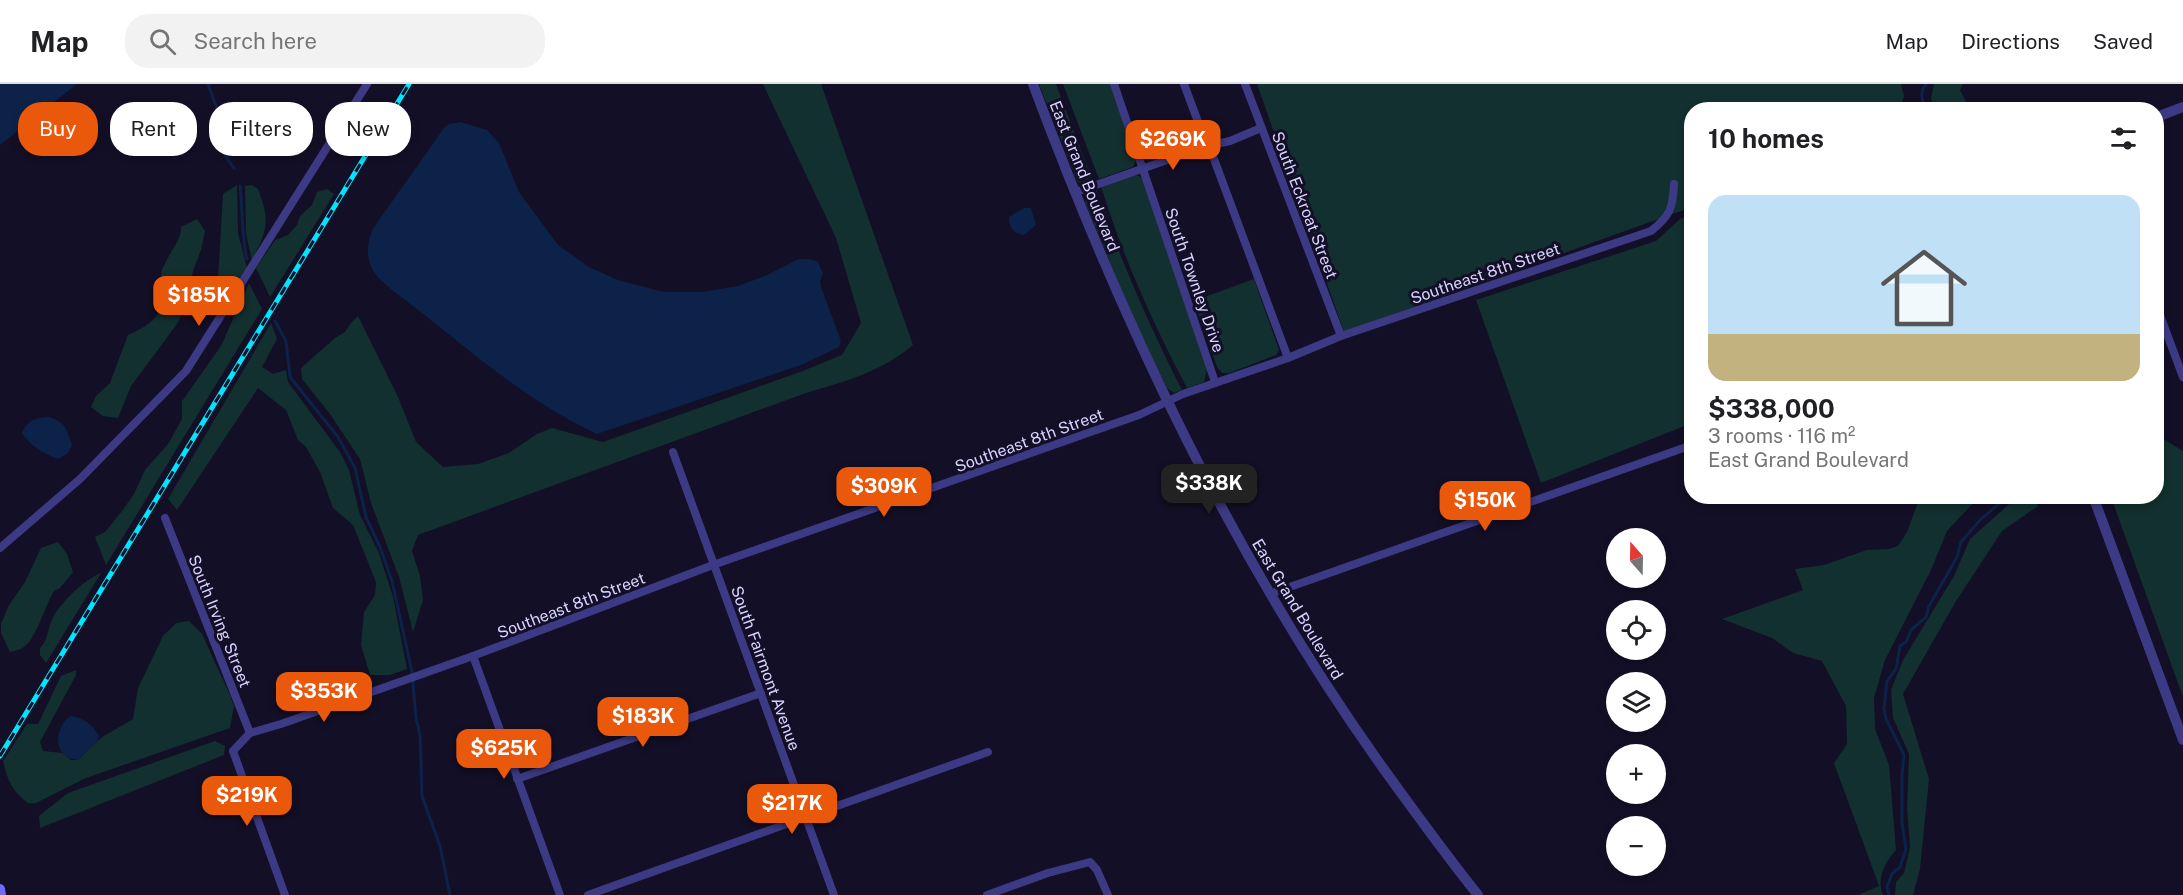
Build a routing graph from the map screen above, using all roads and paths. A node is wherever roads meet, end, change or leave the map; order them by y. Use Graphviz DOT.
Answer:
graph roads {
  1 [pos="368,84"];
  2 [pos="1033,84"];
  3 [pos="1114,84"];
  4 [pos="1184,84"];
  5 [pos="1245,84"];
  6 [pos="2183,107"];
  7 [pos="2164,114"];
  8 [pos="1261,128"];
  9 [pos="1207,146"];
  10 [pos="1143,168"];
  11 [pos="1674,184"];
  12 [pos="1076,192"];
  13 [pos="2164,326"];
  14 [pos="1341,336"];
  15 [pos="1288,358"];
  16 [pos="2183,377"];
  17 [pos="1215,382"];
  18 [pos="1167,402"];
  19 [pos="1684,448"];
  20 [pos="673,452"];
  21 [pos="2096,504"];
  22 [pos="165,518"];
  23 [pos="0,548"];
  24 [pos="713,565"];
  25 [pos="1270,594"];
  26 [pos="473,656"];
  27 [pos="761,693"];
  28 [pos="250,733"];
  29 [pos="2183,740"];
  30 [pos="988,752"];
  31 [pos="517,779"];
  32 [pos="806,817"];
  33 [pos="0,889"];
  34 [pos="2,895"];
  35 [pos="285,895"];
  36 [pos="560,895"];
  37 [pos="588,895"];
  38 [pos="834,895"];
  39 [pos="987,895"];
  40 [pos="1108,895"];
  41 [pos="1478,895"];
  1 -- 23 [label="street"];
  2 -- 12 [label="street, East Grand Boulevard"];
  3 -- 10 [label="street, South Townley Drive"];
  4 -- 9 [label="street"];
  5 -- 8 [label="street, South Eckroat Street"];
  6 -- 7 [label="street"];
  8 -- 9 [label="street"];
  8 -- 14 [label="street, South Eckroat Street"];
  9 -- 10 [label="street"];
  9 -- 15 [label="street"];
  10 -- 12 [label="street"];
  10 -- 17 [label="street, South Townley Drive"];
  11 -- 14 [label="street, Southeast 8th Street"];
  12 -- 18 [label="street, East Grand Boulevard"];
  13 -- 16 [label="street"];
  14 -- 15 [label="street, Southeast 8th Street"];
  15 -- 17 [label="street, Southeast 8th Street"];
  17 -- 18 [label="street, Southeast 8th Street"];
  18 -- 24 [label="street, Southeast 8th Street"];
  18 -- 25 [label="street, East Grand Boulevard"];
  19 -- 25 [label="street"];
  20 -- 24 [label="street, South Fairmont Avenue"];
  21 -- 29 [label="street"];
  22 -- 28 [label="street, South Irving Street"];
  24 -- 26 [label="street, Southeast 8th Street"];
  24 -- 27 [label="street, South Fairmont Avenue"];
  25 -- 41 [label="street, East Grand Boulevard"];
  26 -- 28 [label="street, Southeast 8th Street"];
  26 -- 31 [label="street"];
  27 -- 31 [label="street"];
  27 -- 32 [label="street, South Fairmont Avenue"];
  28 -- 35 [label="street, Southeast 8th Street"];
  30 -- 32 [label="street"];
  31 -- 36 [label="street"];
  32 -- 37 [label="street"];
  32 -- 38 [label="street, South Fairmont Avenue"];
  33 -- 34 [label="main road"];
  39 -- 40 [label="street"];
}
